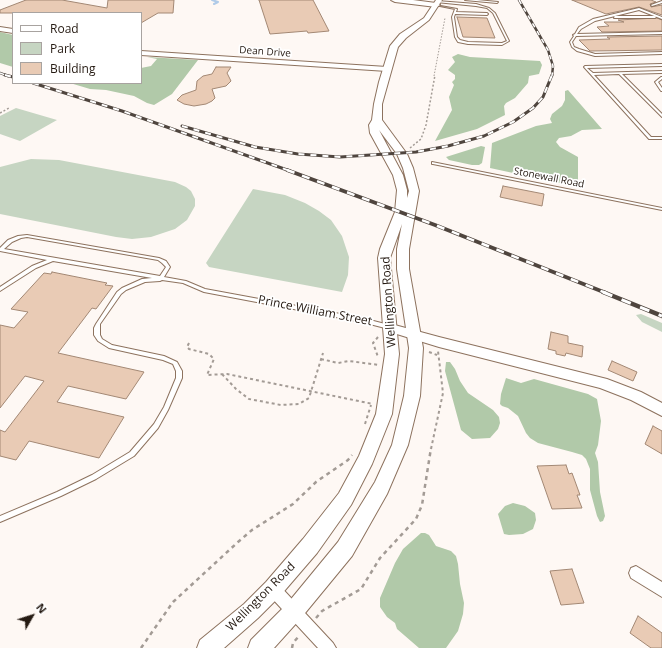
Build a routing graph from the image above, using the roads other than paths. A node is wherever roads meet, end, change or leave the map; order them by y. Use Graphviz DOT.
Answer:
graph roads {
  1 [pos="395,0"];
  2 [pos="418,0"];
  3 [pos="466,0"];
  4 [pos="436,2"];
  5 [pos="497,2"];
  6 [pos="662,2"];
  7 [pos="652,4"];
  8 [pos="455,13"];
  9 [pos="488,14"];
  10 [pos="605,17"];
  11 [pos="658,17"];
  12 [pos="662,18"];
  13 [pos="0,29"];
  14 [pos="12,31"];
  15 [pos="662,33"];
  16 [pos="574,35"];
  17 [pos="142,53"];
  18 [pos="662,53"];
  19 [pos="662,64"];
  20 [pos="387,69"];
  21 [pos="662,72"];
  22 [pos="592,74"];
  23 [pos="620,74"];
  24 [pos="662,78"];
  25 [pos="662,90"];
  26 [pos="662,116"];
  27 [pos="377,120"];
  28 [pos="662,138"];
  29 [pos="433,163"];
  30 [pos="662,209"];
  31 [pos="0,250"];
  32 [pos="54,259"];
  33 [pos="160,279"];
  34 [pos="0,289"];
  35 [pos="386,332"];
  36 [pos="415,336"];
  37 [pos="662,410"];
  38 [pos="0,519"];
  39 [pos="636,573"];
  40 [pos="273,589"];
  41 [pos="662,590"];
  42 [pos="294,611"];
  43 [pos="208,648"];
  44 [pos="259,648"];
  45 [pos="328,648"];
  1 -- 4 [label="highway"];
  2 -- 4 [label="highway"];
  3 -- 5 [label="lane"];
  4 -- 8 [label="lane"];
  4 -- 8 [label="lane"];
  4 -- 20 [label="main road, Wellington Road"];
  6 -- 7 [label="lane"];
  8 -- 9 [label="lane"];
  10 -- 11 [label="lane"];
  10 -- 11 [label="lane"];
  10 -- 16 [label="lane"];
  11 -- 12 [label="lane"];
  13 -- 14 [label="street"];
  15 -- 16 [label="lane"];
  16 -- 18 [label="lane"];
  17 -- 20 [label="street, Dean Drive"];
  19 -- 22 [label="lane"];
  20 -- 27 [label="main road, Wellington Road"];
  21 -- 23 [label="lane"];
  22 -- 23 [label="lane"];
  22 -- 28 [label="lane"];
  23 -- 26 [label="lane"];
  24 -- 25 [label="lane"];
  27 -- 35 [label="main road, Wellington Road"];
  27 -- 36 [label="main road, Wellington Road"];
  29 -- 30 [label="lane, Stonewall Road"];
  31 -- 32 [label="lane, Prince William Street"];
  31 -- 33 [label="lane"];
  32 -- 33 [label="lane, Prince William Street"];
  32 -- 34 [label="lane"];
  33 -- 35 [label="lane, Prince William Street"];
  33 -- 38 [label="lane"];
  35 -- 36 [label="street, Prince William Street"];
  35 -- 40 [label="main road, Wellington Road"];
  36 -- 37 [label="street, Prince William Street"];
  36 -- 42 [label="main road, Wellington Road"];
  39 -- 41 [label="street"];
  40 -- 42 [label="street"];
  40 -- 43 [label="main road, Wellington Road"];
  42 -- 44 [label="main road, Wellington Road"];
  42 -- 45 [label="street"];
}
